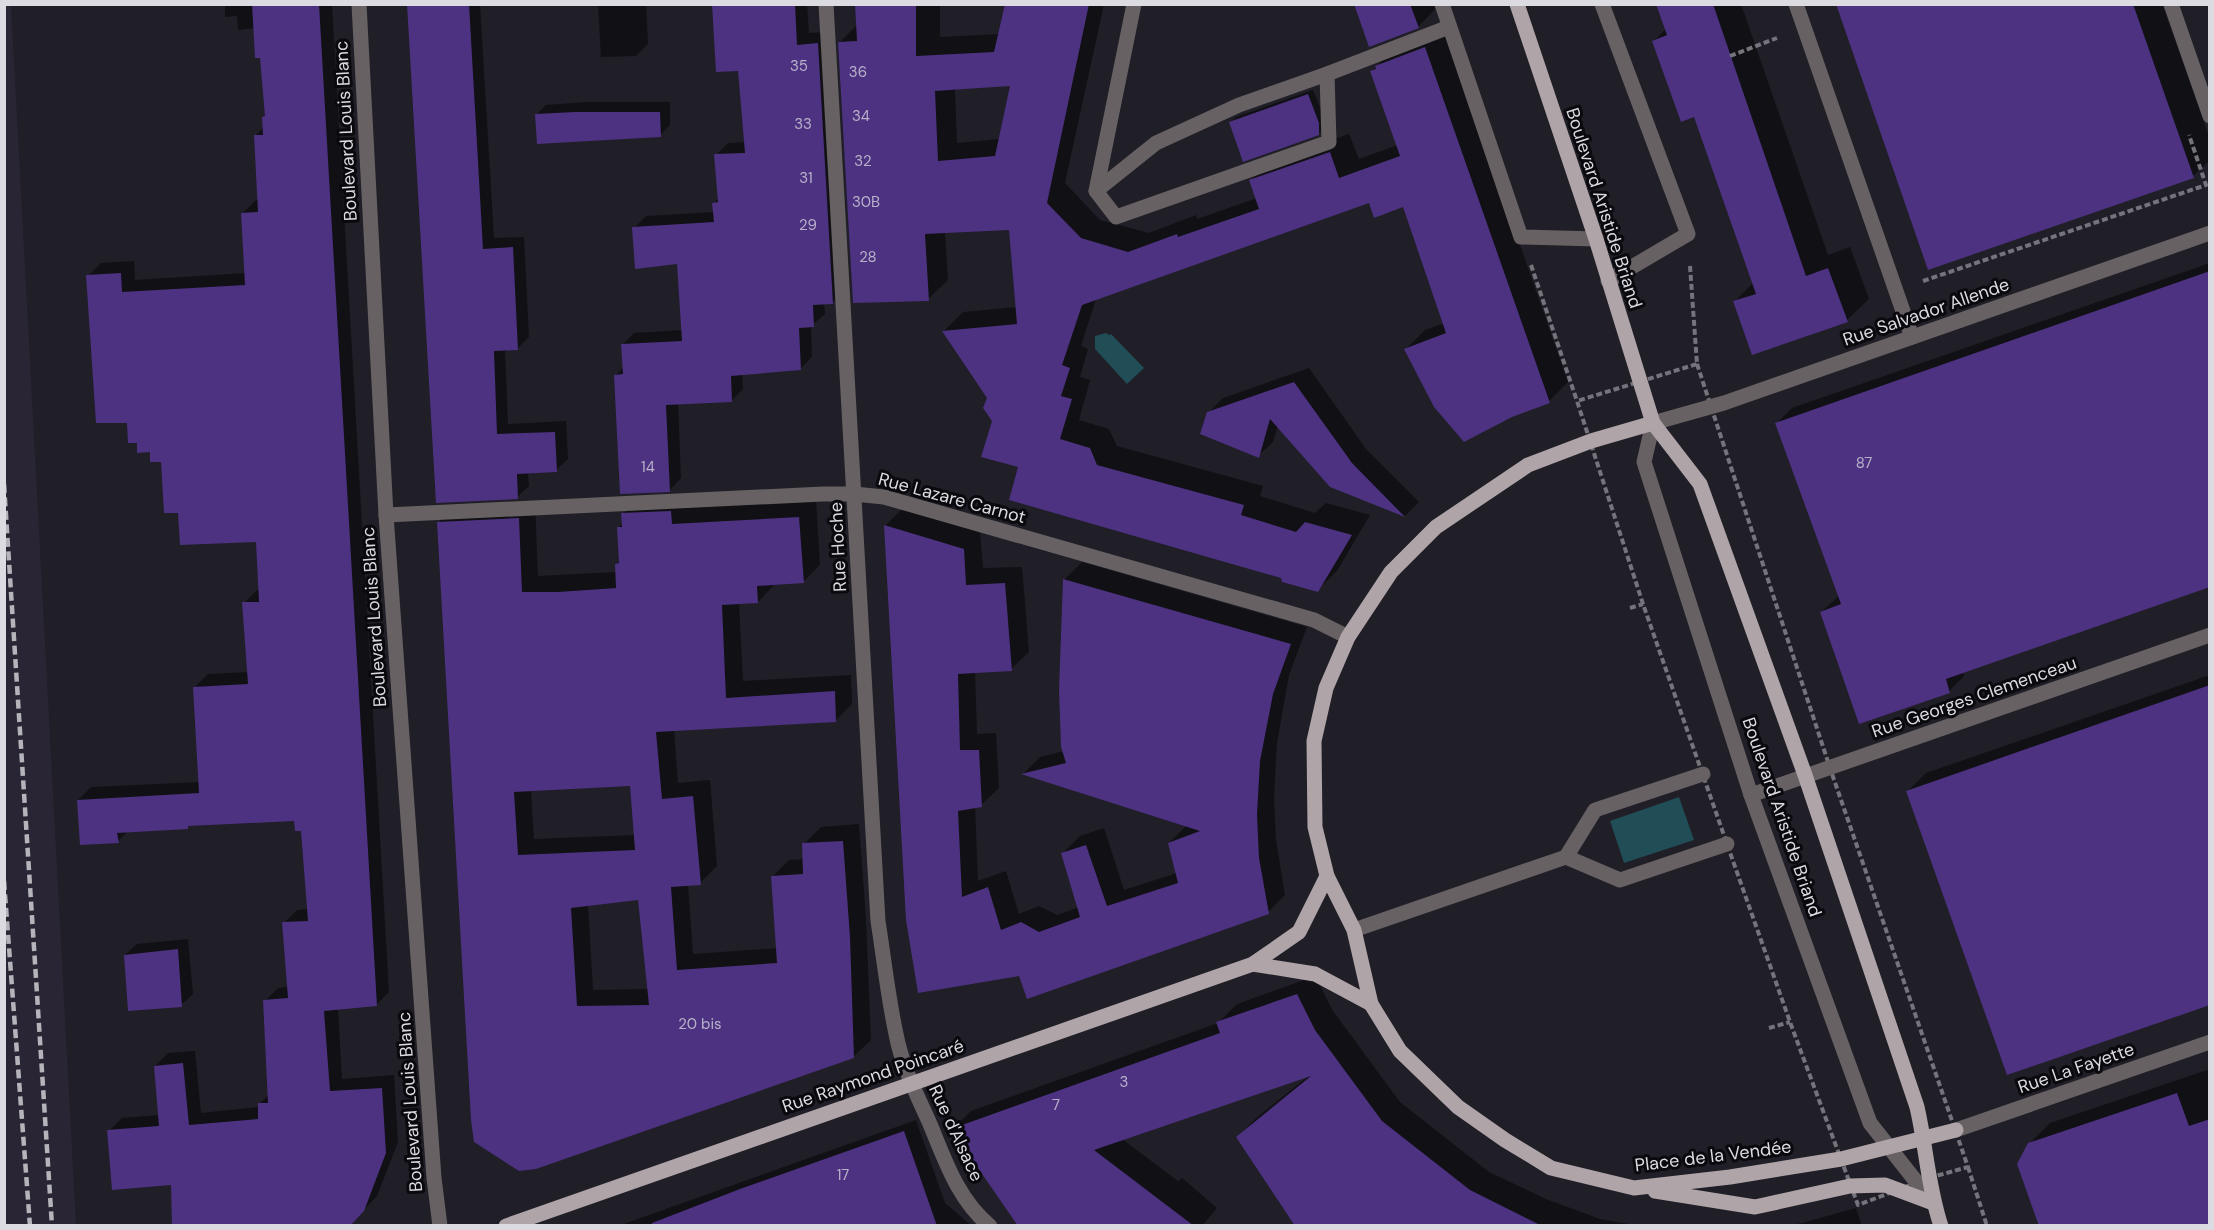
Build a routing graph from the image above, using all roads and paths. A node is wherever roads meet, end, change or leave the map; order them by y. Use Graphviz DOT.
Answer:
graph roads {
  1 [pos="359,4"];
  2 [pos="826,4"];
  3 [pos="1134,4"];
  4 [pos="1442,4"];
  5 [pos="1516,4"];
  6 [pos="1602,4"];
  7 [pos="1796,4"];
  8 [pos="2172,4"];
  9 [pos="1449,27"];
  10 [pos="1804,27"];
  11 [pos="1730,56"];
  12 [pos="1328,74"];
  13 [pos="2210,116"];
  14 [pos="2187,129"];
  15 [pos="1096,191"];
  16 [pos="2210,233"];
  17 [pos="1688,234"];
  18 [pos="1521,237"];
  19 [pos="1596,239"];
  20 [pos="1608,281"];
  21 [pos="1895,290"];
  22 [pos="1912,337"];
  23 [pos="1697,364"];
  24 [pos="1577,401"];
  25 [pos="1653,423"];
  26 [pos="854,494"];
  27 [pos="387,515"];
  28 [pos="1643,604"];
  29 [pos="1630,608"];
  30 [pos="2210,635"];
  31 [pos="1348,637"];
  32 [pos="1703,774"];
  33 [pos="1805,776"];
  34 [pos="1751,795"];
  35 [pos="1727,844"];
  36 [pos="1566,857"];
  37 [pos="1327,876"];
  38 [pos="1354,930"];
  39 [pos="1253,964"];
  40 [pos="1371,1004"];
  41 [pos="1790,1022"];
  42 [pos="1769,1028"];
  43 [pos="2210,1042"];
  44 [pos="911,1084"];
  45 [pos="1956,1130"];
  46 [pos="1924,1138"];
  47 [pos="1888,1147"];
  48 [pos="1968,1167"];
  49 [pos="1634,1188"];
  50 [pos="1933,1203"];
  51 [pos="440,1226"];
  52 [pos="506,1226"];
  53 [pos="990,1226"];
  54 [pos="1941,1226"];
  55 [pos="1987,1226"];
  1 -- 27 [label="street, Boulevard Louis Blanc"];
  2 -- 26 [label="street, Rue Hoche"];
  3 -- 15 [label="street"];
  4 -- 9 [label="street"];
  5 -- 19 [label="main road, Boulevard Aristide Briand"];
  6 -- 17 [label="street"];
  7 -- 10 [label="street"];
  8 -- 13 [label="street"];
  9 -- 12 [label="street"];
  9 -- 18 [label="street"];
  10 -- 11 [label="path"];
  10 -- 21 [label="street"];
  12 -- 15 [label="street"];
  12 -- 15 [label="street"];
  14 -- 21 [label="path"];
  16 -- 22 [label="street, Rue Salvador Allende"];
  17 -- 20 [label="street"];
  17 -- 23 [label="path"];
  18 -- 19 [label="street"];
  18 -- 24 [label="path"];
  19 -- 20 [label="main road, Boulevard Aristide Briand"];
  20 -- 25 [label="main road, Boulevard Aristide Briand"];
  21 -- 22 [label="street"];
  22 -- 25 [label="street, Rue Salvador Allende"];
  25 -- 31 [label="main road, Place de la Vendée"];
  25 -- 33 [label="main road, Boulevard Aristide Briand"];
  25 -- 34 [label="street, Boulevard Aristide Briand"];
  26 -- 27 [label="street, Rue Lazare Carnot"];
  26 -- 31 [label="street, Rue Lazare Carnot"];
  26 -- 44 [label="street, Rue Hoche"];
  27 -- 51 [label="street, Boulevard Louis Blanc"];
  28 -- 29 [label="path"];
  30 -- 33 [label="street, Rue Georges Clemenceau"];
  31 -- 37 [label="main road, Place de la Vendée"];
  32 -- 36 [label="street"];
  33 -- 34 [label="street, Rue Georges Clemenceau"];
  33 -- 46 [label="main road, Boulevard Aristide Briand"];
  34 -- 47 [label="street, Boulevard Aristide Briand"];
  35 -- 36 [label="street"];
  36 -- 38 [label="street"];
  37 -- 38 [label="main road, Place de la Vendée"];
  37 -- 39 [label="main road, Rue Raymond Poincaré"];
  38 -- 40 [label="main road, Place de la Vendée"];
  39 -- 40 [label="main road, Rue Raymond Poincaré"];
  39 -- 44 [label="main road, Rue Raymond Poincaré"];
  40 -- 49 [label="main road, Place de la Vendée"];
  41 -- 42 [label="path"];
  43 -- 45 [label="street, Rue La Fayette"];
  44 -- 52 [label="main road, Rue Raymond Poincaré"];
  44 -- 53 [label="street, Rue d'Alsace"];
  45 -- 46 [label="main road, Place de la Vendée"];
  46 -- 47 [label="main road, Place de la Vendée"];
  46 -- 50 [label="main road, Boulevard Aristide Briand"];
  47 -- 49 [label="main road, Place de la Vendée"];
  47 -- 50 [label="street, Boulevard Aristide Briand"];
  48 -- 55 [label="path"];
  49 -- 50 [label="main road"];
  50 -- 54 [label="main road, Boulevard Aristide Briand"];
}
